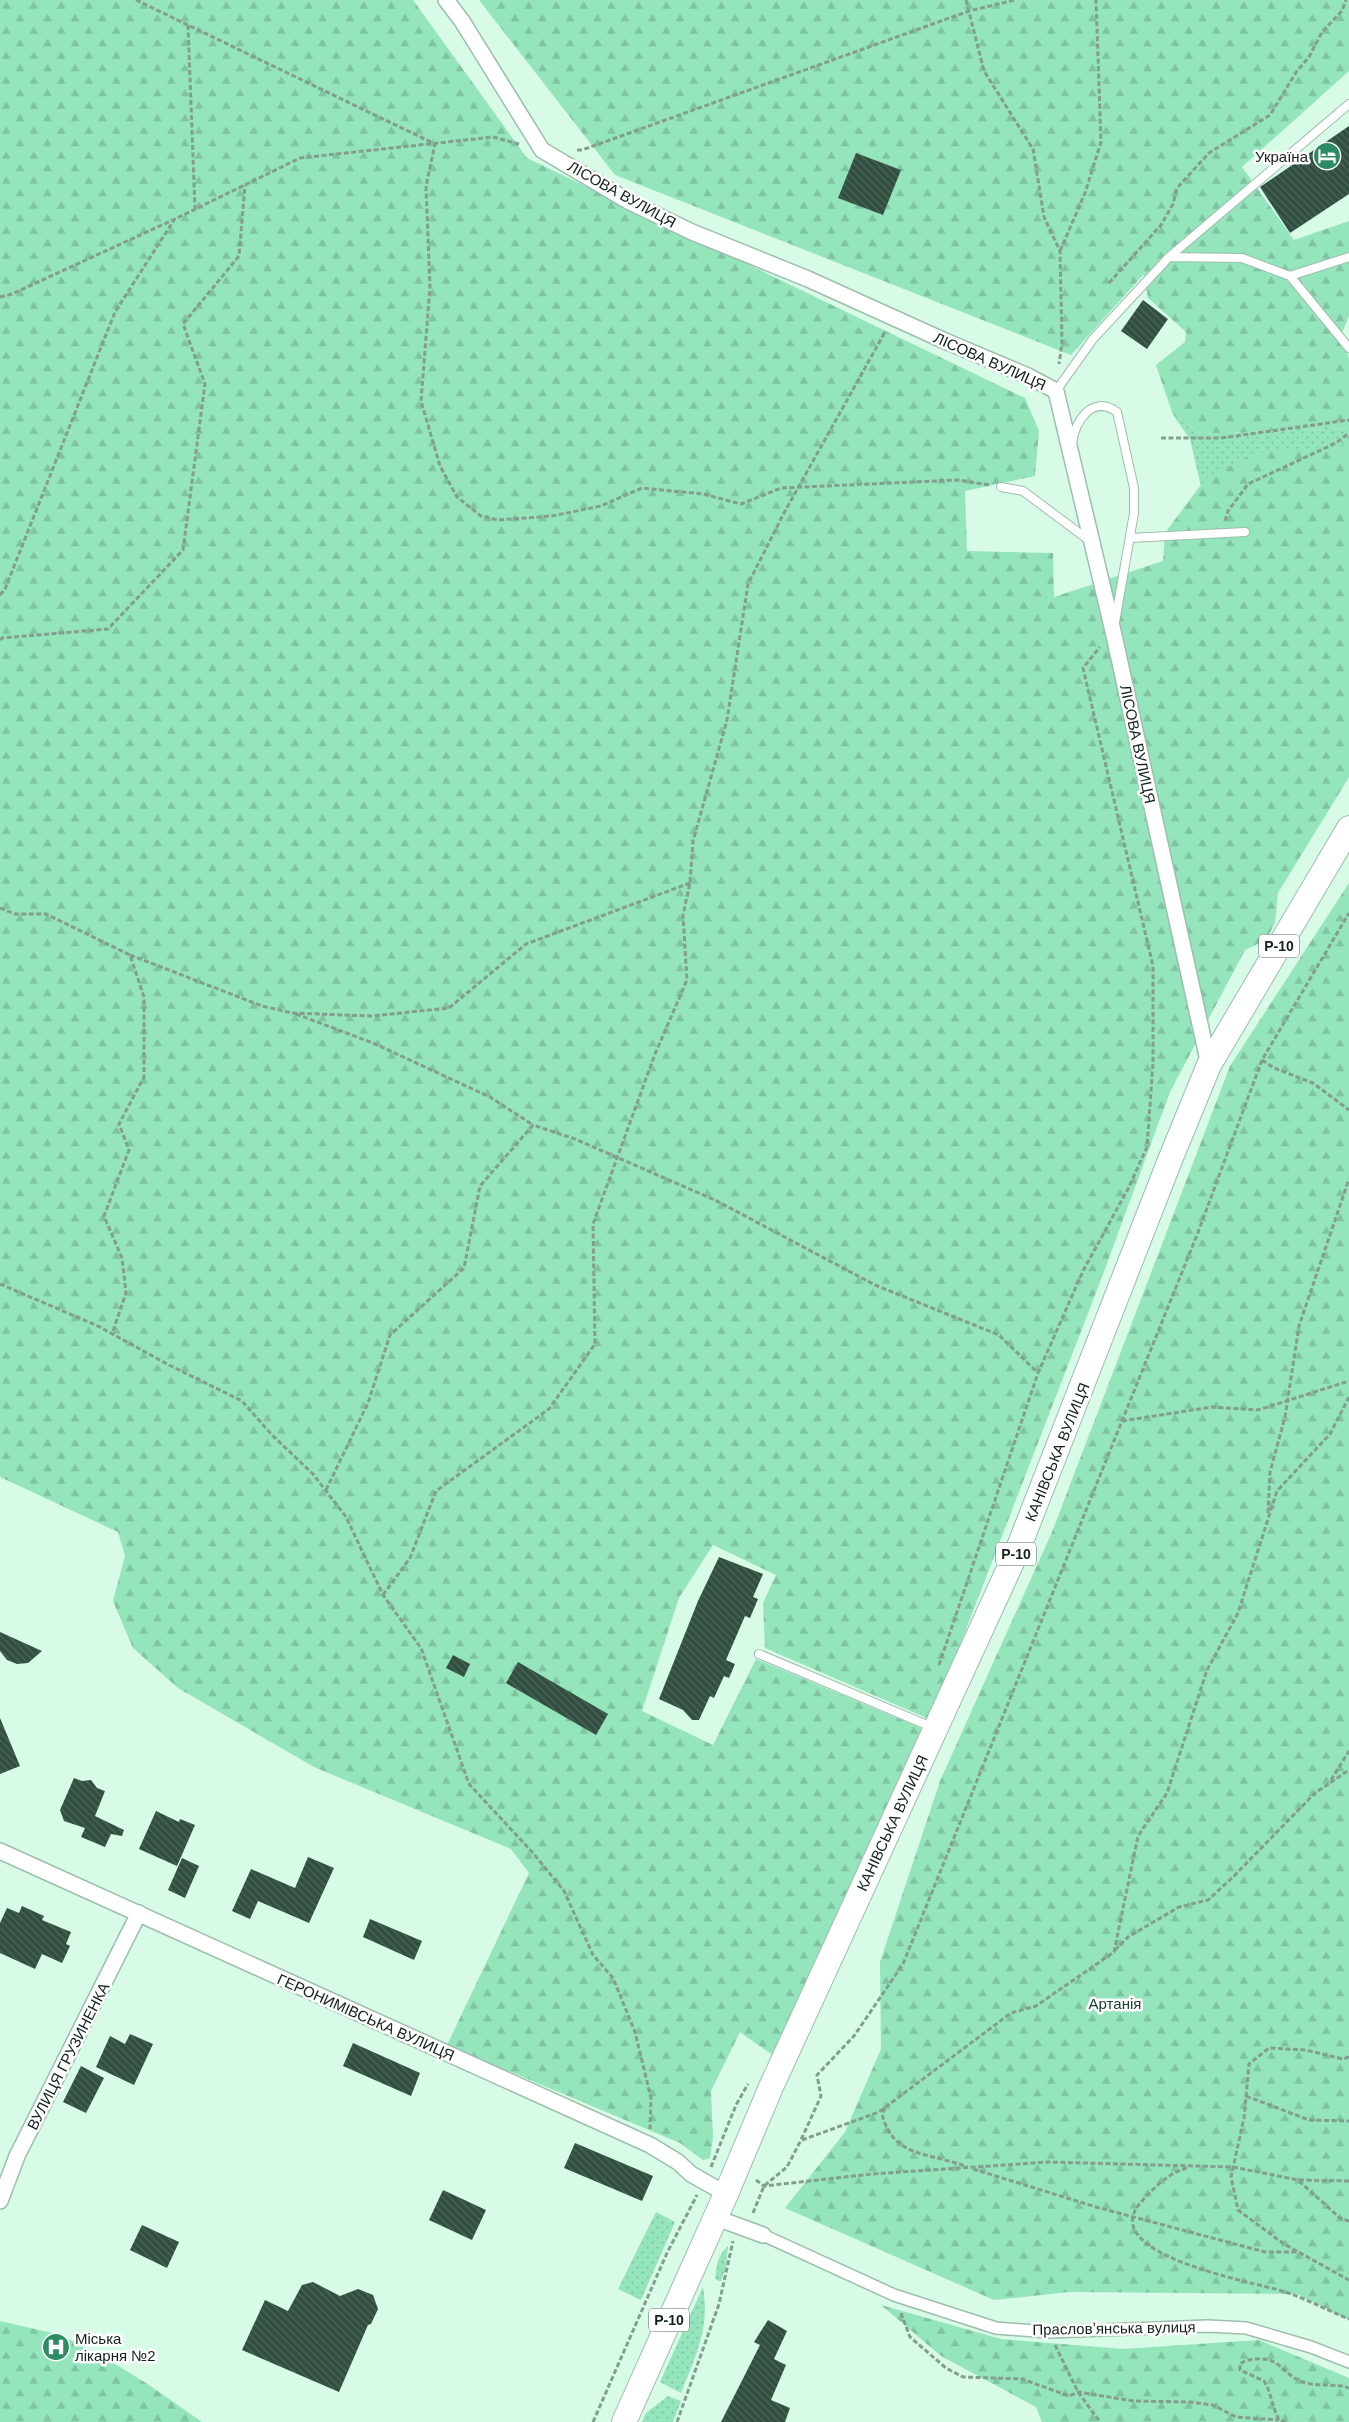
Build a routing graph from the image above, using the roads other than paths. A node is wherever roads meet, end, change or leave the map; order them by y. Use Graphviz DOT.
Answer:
graph roads {
  1 [pos="446,0"];
  2 [pos="1349,104"];
  3 [pos="1349,257"];
  4 [pos="1169,258"];
  5 [pos="1290,276"];
  6 [pos="1349,348"];
  7 [pos="1056,391"];
  8 [pos="1071,452"];
  9 [pos="1001,487"];
  10 [pos="1245,532"];
  11 [pos="1130,538"];
  12 [pos="1091,542"];
  13 [pos="1114,632"];
  14 [pos="1349,828"];
  15 [pos="1209,1066"];
  16 [pos="759,1654"];
  17 [pos="935,1729"];
  18 [pos="0,1851"];
  19 [pos="139,1913"];
  20 [pos="726,2194"];
  21 [pos="0,2200"];
  22 [pos="714,2217"];
  23 [pos="763,2236"];
  24 [pos="1349,2362"];
  25 [pos="624,2422"];
  1 -- 7 [label="street, ЛІСОВА ВУЛИЦЯ"];
  2 -- 4 [label="lane"];
  3 -- 5 [label="lane"];
  4 -- 5 [label="lane"];
  4 -- 7 [label="lane"];
  5 -- 6 [label="lane"];
  7 -- 8 [label="street, ЛІСОВА ВУЛИЦЯ"];
  8 -- 11 [label="lane"];
  8 -- 12 [label="street, ЛІСОВА ВУЛИЦЯ"];
  9 -- 12 [label="lane"];
  10 -- 11 [label="lane"];
  11 -- 13 [label="lane"];
  12 -- 13 [label="street, ЛІСОВА ВУЛИЦЯ"];
  13 -- 15 [label="street, ЛІСОВА ВУЛИЦЯ"];
  14 -- 15 [label="main road, КАНІВСЬКА ВУЛИЦЯ / Р-10"];
  15 -- 17 [label="main road, КАНІВСЬКА ВУЛИЦЯ / Р-10"];
  16 -- 17 [label="lane"];
  17 -- 20 [label="main road, КАНІВСЬКА ВУЛИЦЯ / Р-10"];
  18 -- 19 [label="street, ГЕРОНИМІВСЬКА ВУЛИЦЯ"];
  19 -- 20 [label="street, ГЕРОНИМІВСЬКА ВУЛИЦЯ"];
  19 -- 21 [label="street, ВУЛИЦЯ ГРУЗИНЕНКА"];
  20 -- 22 [label="main road, Р-10"];
  22 -- 23 [label="street, Прасловʼянська вулиця"];
  22 -- 25 [label="main road, Р-10"];
  23 -- 24 [label="street, Прасловʼянська вулиця"];
}
